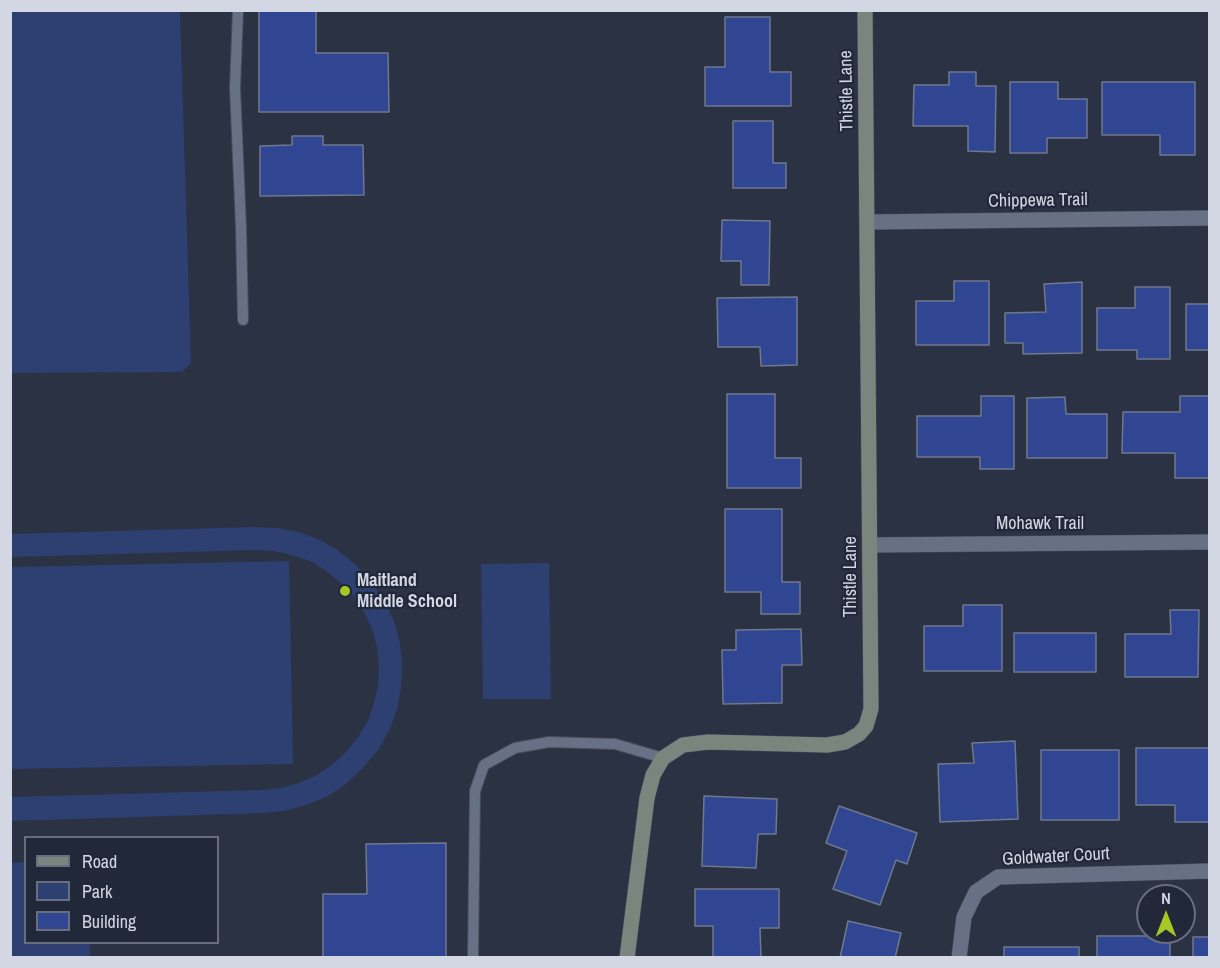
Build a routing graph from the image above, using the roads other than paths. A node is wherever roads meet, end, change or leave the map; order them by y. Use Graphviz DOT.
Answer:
graph roads {
  1 [pos="238,10"];
  2 [pos="865,10"];
  3 [pos="1209,218"];
  4 [pos="868,222"];
  5 [pos="243,320"];
  6 [pos="1209,543"];
  7 [pos="870,545"];
  8 [pos="663,758"];
  9 [pos="1209,871"];
  10 [pos="473,957"];
  11 [pos="627,957"];
  12 [pos="959,957"];
  1 -- 5 [label="lane"];
  2 -- 4 [label="street, Thistle Lane"];
  3 -- 4 [label="street, Chippewa Trail"];
  4 -- 7 [label="street, Thistle Lane"];
  6 -- 7 [label="street, Mohawk Trail"];
  7 -- 8 [label="street, Thistle Lane"];
  8 -- 10 [label="lane"];
  8 -- 11 [label="street"];
  9 -- 12 [label="street, Goldwater Court"];
}
